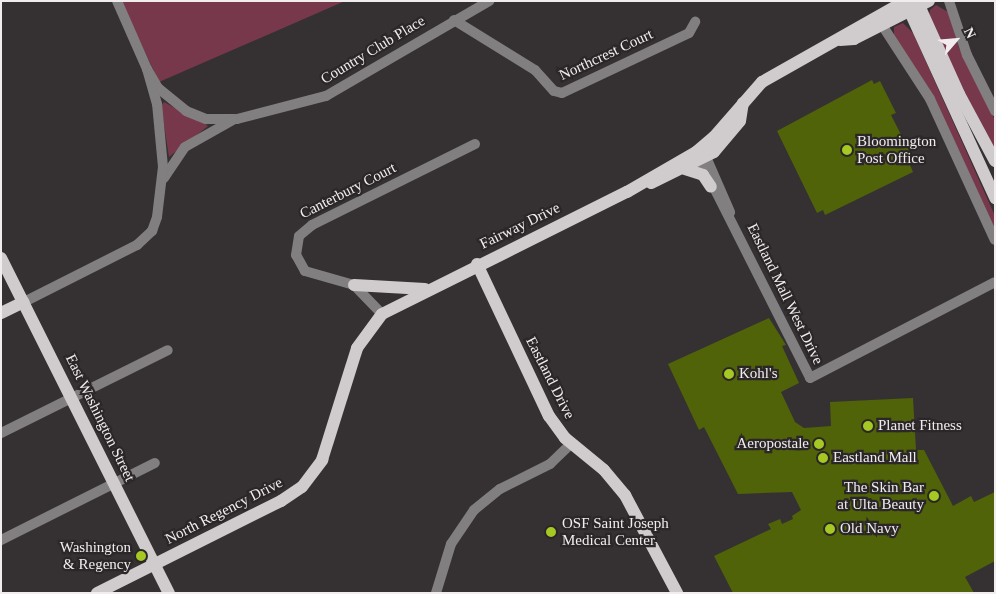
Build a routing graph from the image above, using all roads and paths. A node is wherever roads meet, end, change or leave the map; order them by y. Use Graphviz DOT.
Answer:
graph roads {
  1 [pos="118,1"];
  2 [pos="489,1"];
  3 [pos="949,1"];
  4 [pos="913,3"];
  5 [pos="454,20"];
  6 [pos="695,22"];
  7 [pos="882,24"];
  8 [pos="840,40"];
  9 [pos="147,69"];
  10 [pos="995,111"];
  11 [pos="237,119"];
  12 [pos="475,144"];
  13 [pos="701,154"];
  14 [pos="995,162"];
  15 [pos="685,169"];
  16 [pos="162,184"];
  17 [pos="711,187"];
  18 [pos="627,192"];
  19 [pos="995,198"];
  20 [pos="733,223"];
  21 [pos="995,240"];
  22 [pos="1,258"];
  23 [pos="477,264"];
  24 [pos="995,282"];
  25 [pos="354,284"];
  26 [pos="427,289"];
  27 [pos="24,302"];
  28 [pos="1,313"];
  29 [pos="382,314"];
  30 [pos="168,350"];
  31 [pos="72,398"];
  32 [pos="1,433"];
  33 [pos="571,444"];
  34 [pos="155,463"];
  35 [pos="115,483"];
  36 [pos="1,540"];
  37 [pos="155,564"];
  38 [pos="97,593"];
  39 [pos="169,593"];
  40 [pos="436,593"];
  41 [pos="677,593"];
  1 -- 9 [label="street, Country Club Place"];
  2 -- 5 [label="street, Country Club Place"];
  3 -- 10 [label="street"];
  4 -- 7 [label="main road, Fairway Drive"];
  4 -- 8 [label="main road, Fairway Drive"];
  4 -- 14 [label="main road"];
  4 -- 19 [label="main road"];
  5 -- 6 [label="street, Northcrest Court"];
  5 -- 11 [label="street, Country Club Place"];
  7 -- 8 [label="main road, Fairway Drive"];
  7 -- 21 [label="street"];
  8 -- 13 [label="main road, Fairway Drive"];
  9 -- 11 [label="street, Country Club Place"];
  9 -- 16 [label="street, Country Club Place"];
  11 -- 16 [label="street, Country Club Place"];
  12 -- 25 [label="street, Canterbury Court"];
  13 -- 15 [label="main road, Fairway Drive"];
  13 -- 17 [label="street, Eastland Mall West Drive"];
  13 -- 18 [label="main road, Fairway Drive"];
  13 -- 20 [label="street, Eastland Mall West Drive"];
  15 -- 17 [label="main road"];
  15 -- 18 [label="main road, Fairway Drive"];
  16 -- 27 [label="street, Country Club Place"];
  17 -- 20 [label="street, Eastland Mall West Drive"];
  18 -- 23 [label="main road, Fairway Drive"];
  20 -- 24 [label="street, Eastland Mall West Drive"];
  22 -- 27 [label="main road, East Washington Street"];
  23 -- 26 [label="main road, Fairway Drive"];
  23 -- 33 [label="main road, Eastland Drive"];
  25 -- 26 [label="main road"];
  25 -- 29 [label="street"];
  26 -- 29 [label="main road, North Regency Drive"];
  27 -- 28 [label="main road"];
  27 -- 31 [label="main road, East Washington Street"];
  29 -- 37 [label="main road, North Regency Drive"];
  30 -- 31 [label="street"];
  31 -- 32 [label="street"];
  31 -- 35 [label="main road, East Washington Street"];
  33 -- 40 [label="street"];
  33 -- 41 [label="main road, Eastland Drive"];
  34 -- 35 [label="street"];
  35 -- 36 [label="street"];
  35 -- 37 [label="main road, East Washington Street"];
  37 -- 38 [label="main road, North Regency Drive"];
  37 -- 39 [label="main road, East Washington Street"];
}
